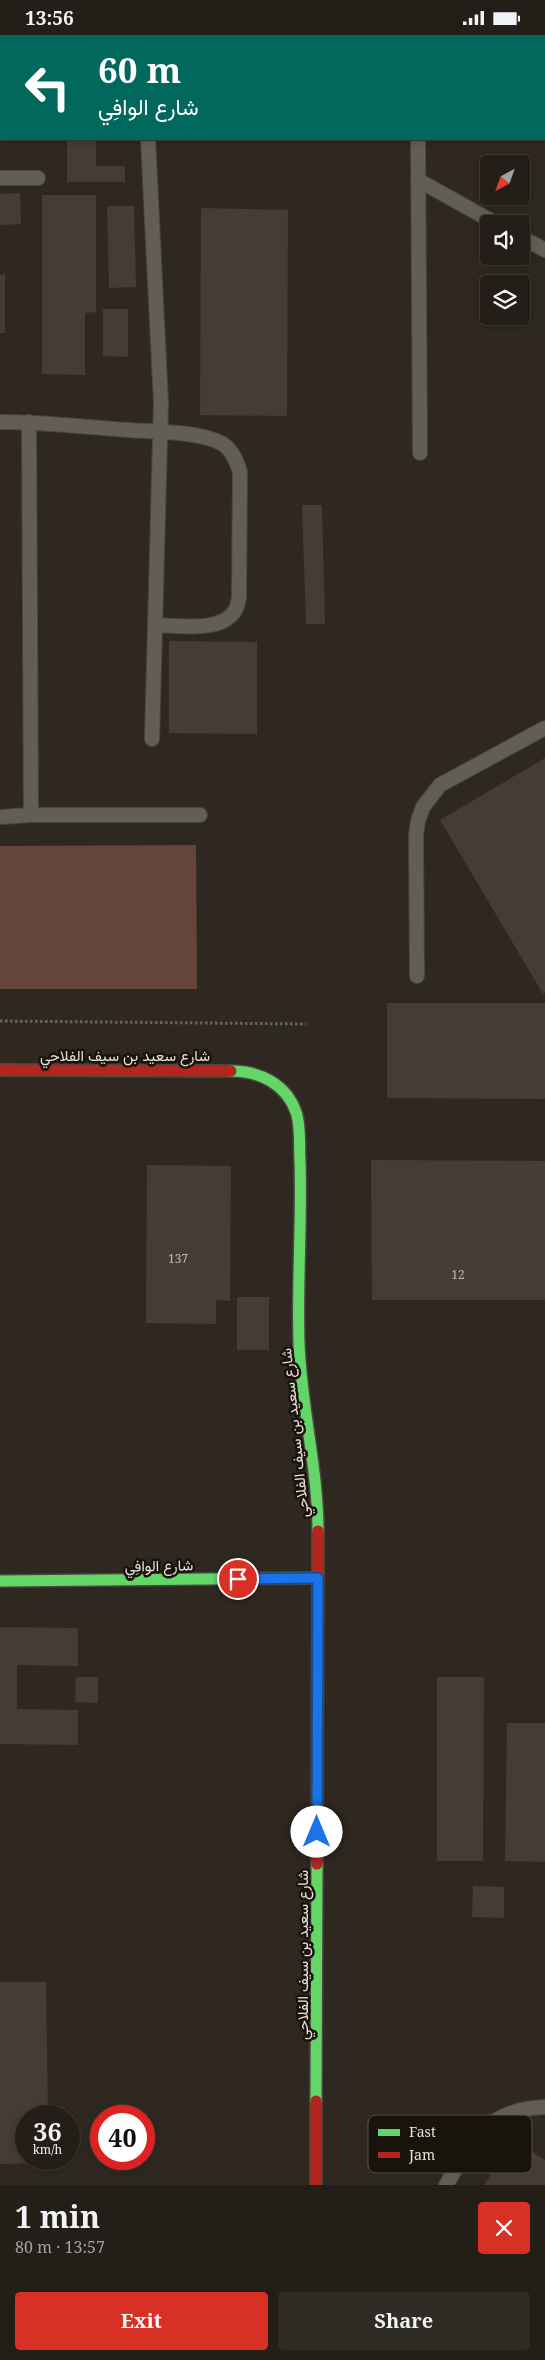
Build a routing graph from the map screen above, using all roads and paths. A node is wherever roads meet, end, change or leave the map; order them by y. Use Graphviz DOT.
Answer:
graph roads {
  1 [pos="148,140"];
  2 [pos="418,140"];
  3 [pos="0,178"];
  4 [pos="38,178"];
  5 [pos="418,180"];
  6 [pos="481,215"];
  7 [pos="530,242"];
  8 [pos="545,250"];
  9 [pos="0,422"];
  10 [pos="29,422"];
  11 [pos="160,432"];
  12 [pos="420,453"];
  13 [pos="156,625"];
  14 [pos="545,728"];
  15 [pos="152,739"];
  16 [pos="31,815"];
  17 [pos="200,815"];
  18 [pos="0,817"];
  19 [pos="417,976"];
  20 [pos="0,1021"];
  21 [pos="306,1024"];
  22 [pos="0,1070"];
  23 [pos="318,1578"];
  24 [pos="0,1581"];
  25 [pos="545,2107"];
  26 [pos="506,2115"];
  27 [pos="453,2173"];
  28 [pos="316,2185"];
  29 [pos="446,2185"];
  1 -- 11 [label="lane"];
  2 -- 5 [label="lane"];
  3 -- 4 [label="lane"];
  5 -- 6 [label="lane"];
  5 -- 12 [label="lane"];
  7 -- 8 [label="lane"];
  9 -- 10 [label="lane"];
  10 -- 11 [label="lane"];
  10 -- 16 [label="lane"];
  11 -- 13 [label="lane"];
  11 -- 13 [label="lane"];
  13 -- 15 [label="lane"];
  14 -- 19 [label="lane"];
  16 -- 17 [label="lane"];
  16 -- 18 [label="lane"];
  20 -- 21 [label="path"];
  22 -- 23 [label="street, شارع سعيد بن سيف الفلاحي"];
  23 -- 24 [label="street, شارع الوافِي"];
  23 -- 28 [label="street, شارع سعيد بن سيف الفلاحي"];
  25 -- 26 [label="lane"];
  27 -- 29 [label="lane"];
}
